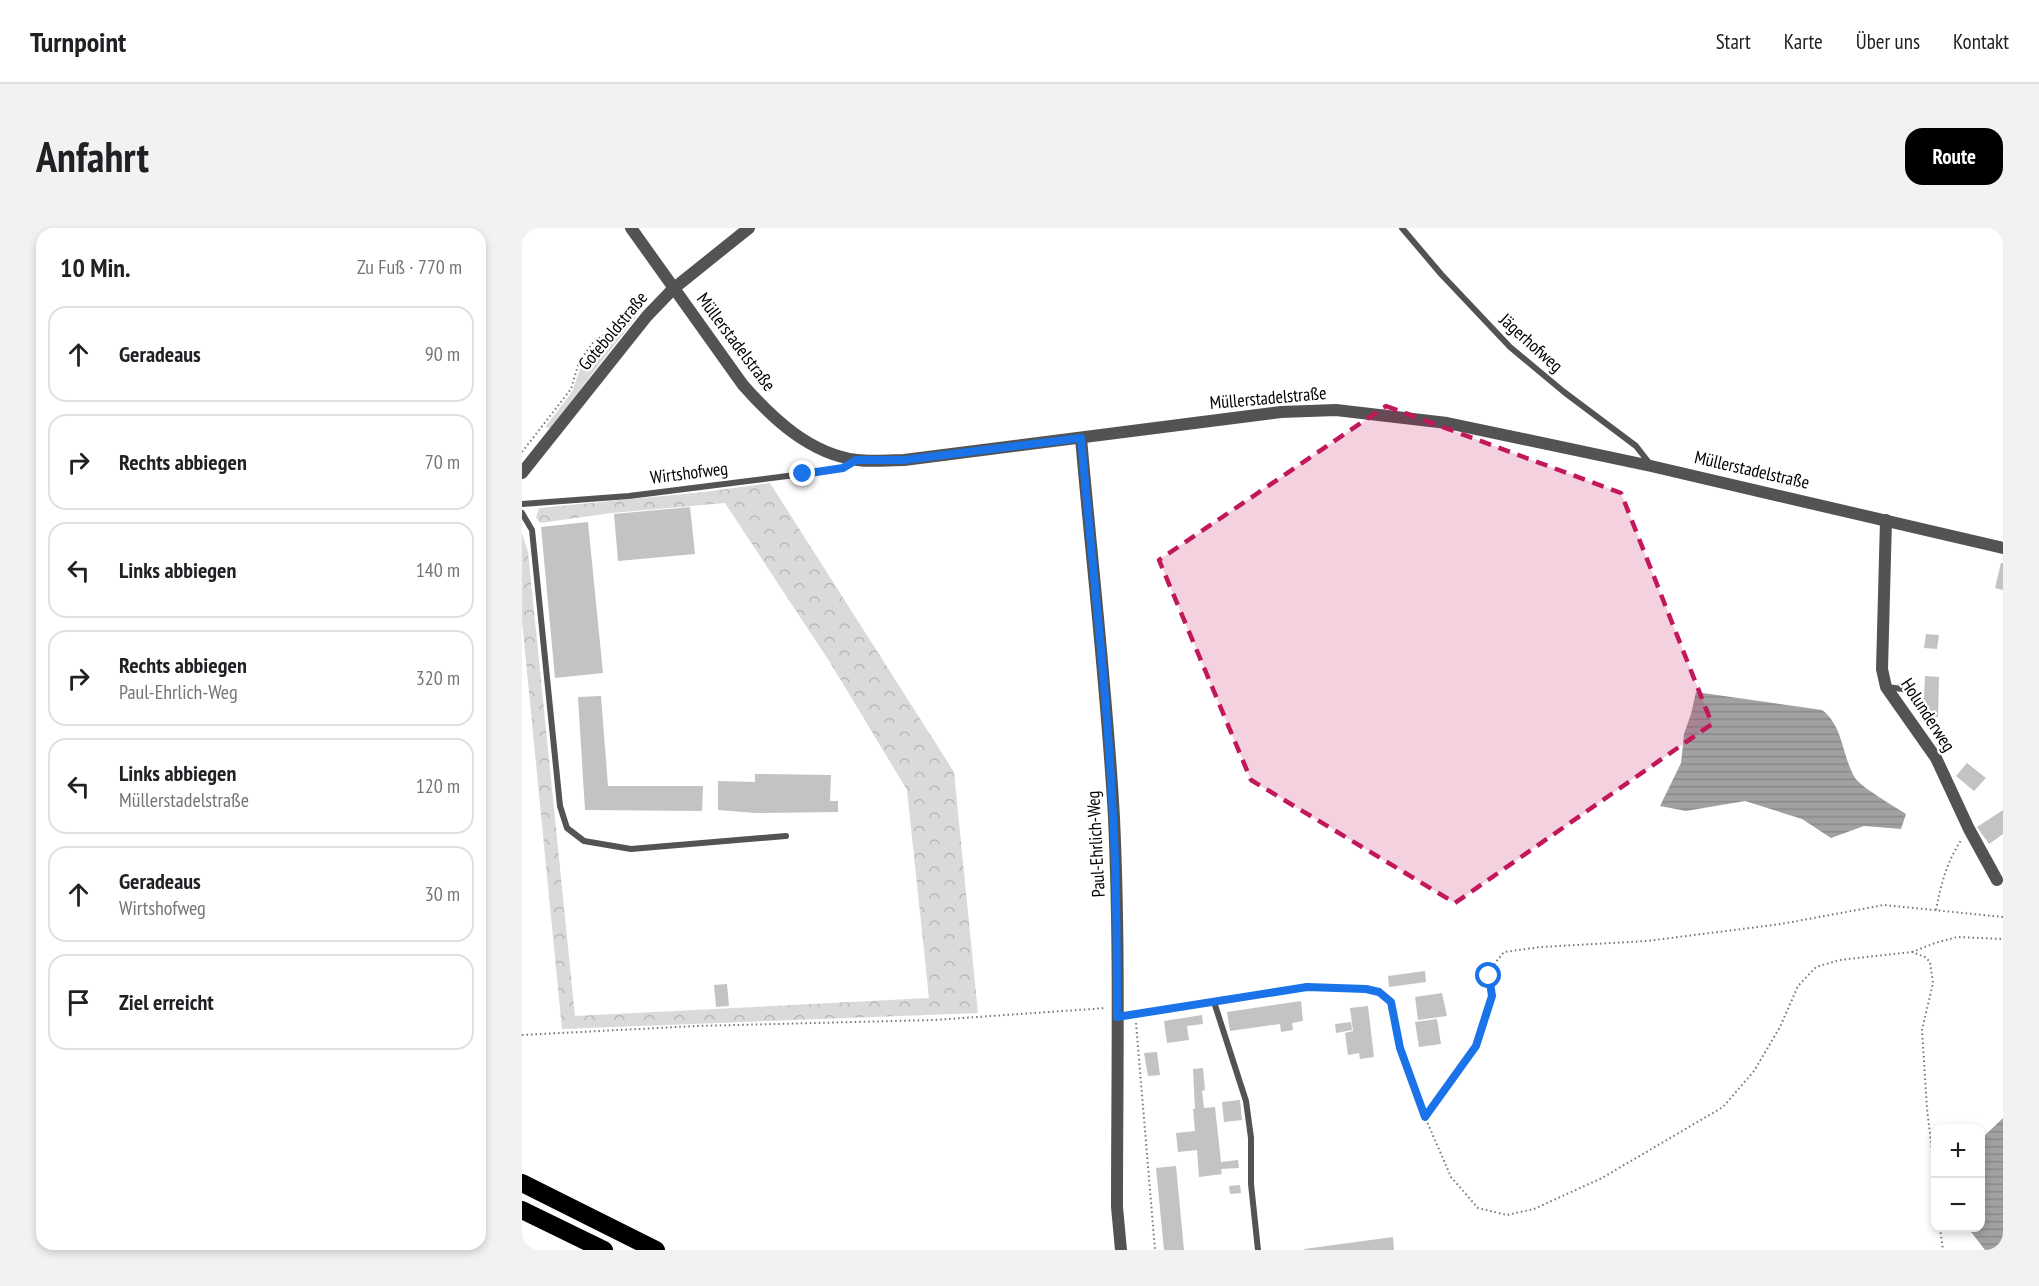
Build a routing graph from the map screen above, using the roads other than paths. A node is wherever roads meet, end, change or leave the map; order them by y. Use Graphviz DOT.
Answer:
graph roads {
  1 [pos="631,228"];
  2 [pos="749,228"];
  3 [pos="1402,228"];
  4 [pos="673,289"];
  5 [pos="1081,438"];
  6 [pos="856,460"];
  7 [pos="1651,466"];
  8 [pos="522,473"];
  9 [pos="522,504"];
  10 [pos="522,513"];
  11 [pos="1886,520"];
  12 [pos="2003,548"];
  13 [pos="1886,687"];
  14 [pos="1910,690"];
  15 [pos="786,836"];
  16 [pos="1997,879"];
  17 [pos="1366,989"];
  18 [pos="1214,1002"];
  19 [pos="1117,1012"];
  20 [pos="522,1183"];
  21 [pos="522,1210"];
  22 [pos="604,1250"];
  23 [pos="656,1250"];
  24 [pos="1120,1250"];
  25 [pos="1258,1250"];
  1 -- 4 [label="street, Müllerstadelstraße"];
  2 -- 4 [label="street, Goteboldstraße"];
  3 -- 7 [label="lane, Jägerhofweg"];
  4 -- 6 [label="street, Müllerstadelstraße"];
  4 -- 8 [label="street, Goteboldstraße"];
  5 -- 6 [label="street, Müllerstadelstraße"];
  5 -- 7 [label="street, Müllerstadelstraße"];
  5 -- 19 [label="street, Paul-Ehrlich-Weg"];
  6 -- 9 [label="lane, Wirtshofweg"];
  7 -- 11 [label="street, Müllerstadelstraße"];
  10 -- 15 [label="lane"];
  11 -- 12 [label="street, Müllerstadelstraße"];
  11 -- 13 [label="street, Holunderweg"];
  13 -- 14 [label="lane"];
  13 -- 16 [label="street, Holunderweg"];
  17 -- 18 [label="lane"];
  18 -- 19 [label="lane"];
  18 -- 25 [label="lane"];
  19 -- 24 [label="street, Paul-Ehrlich-Weg"];
  20 -- 23 [label="highway"];
  21 -- 22 [label="highway"];
}
